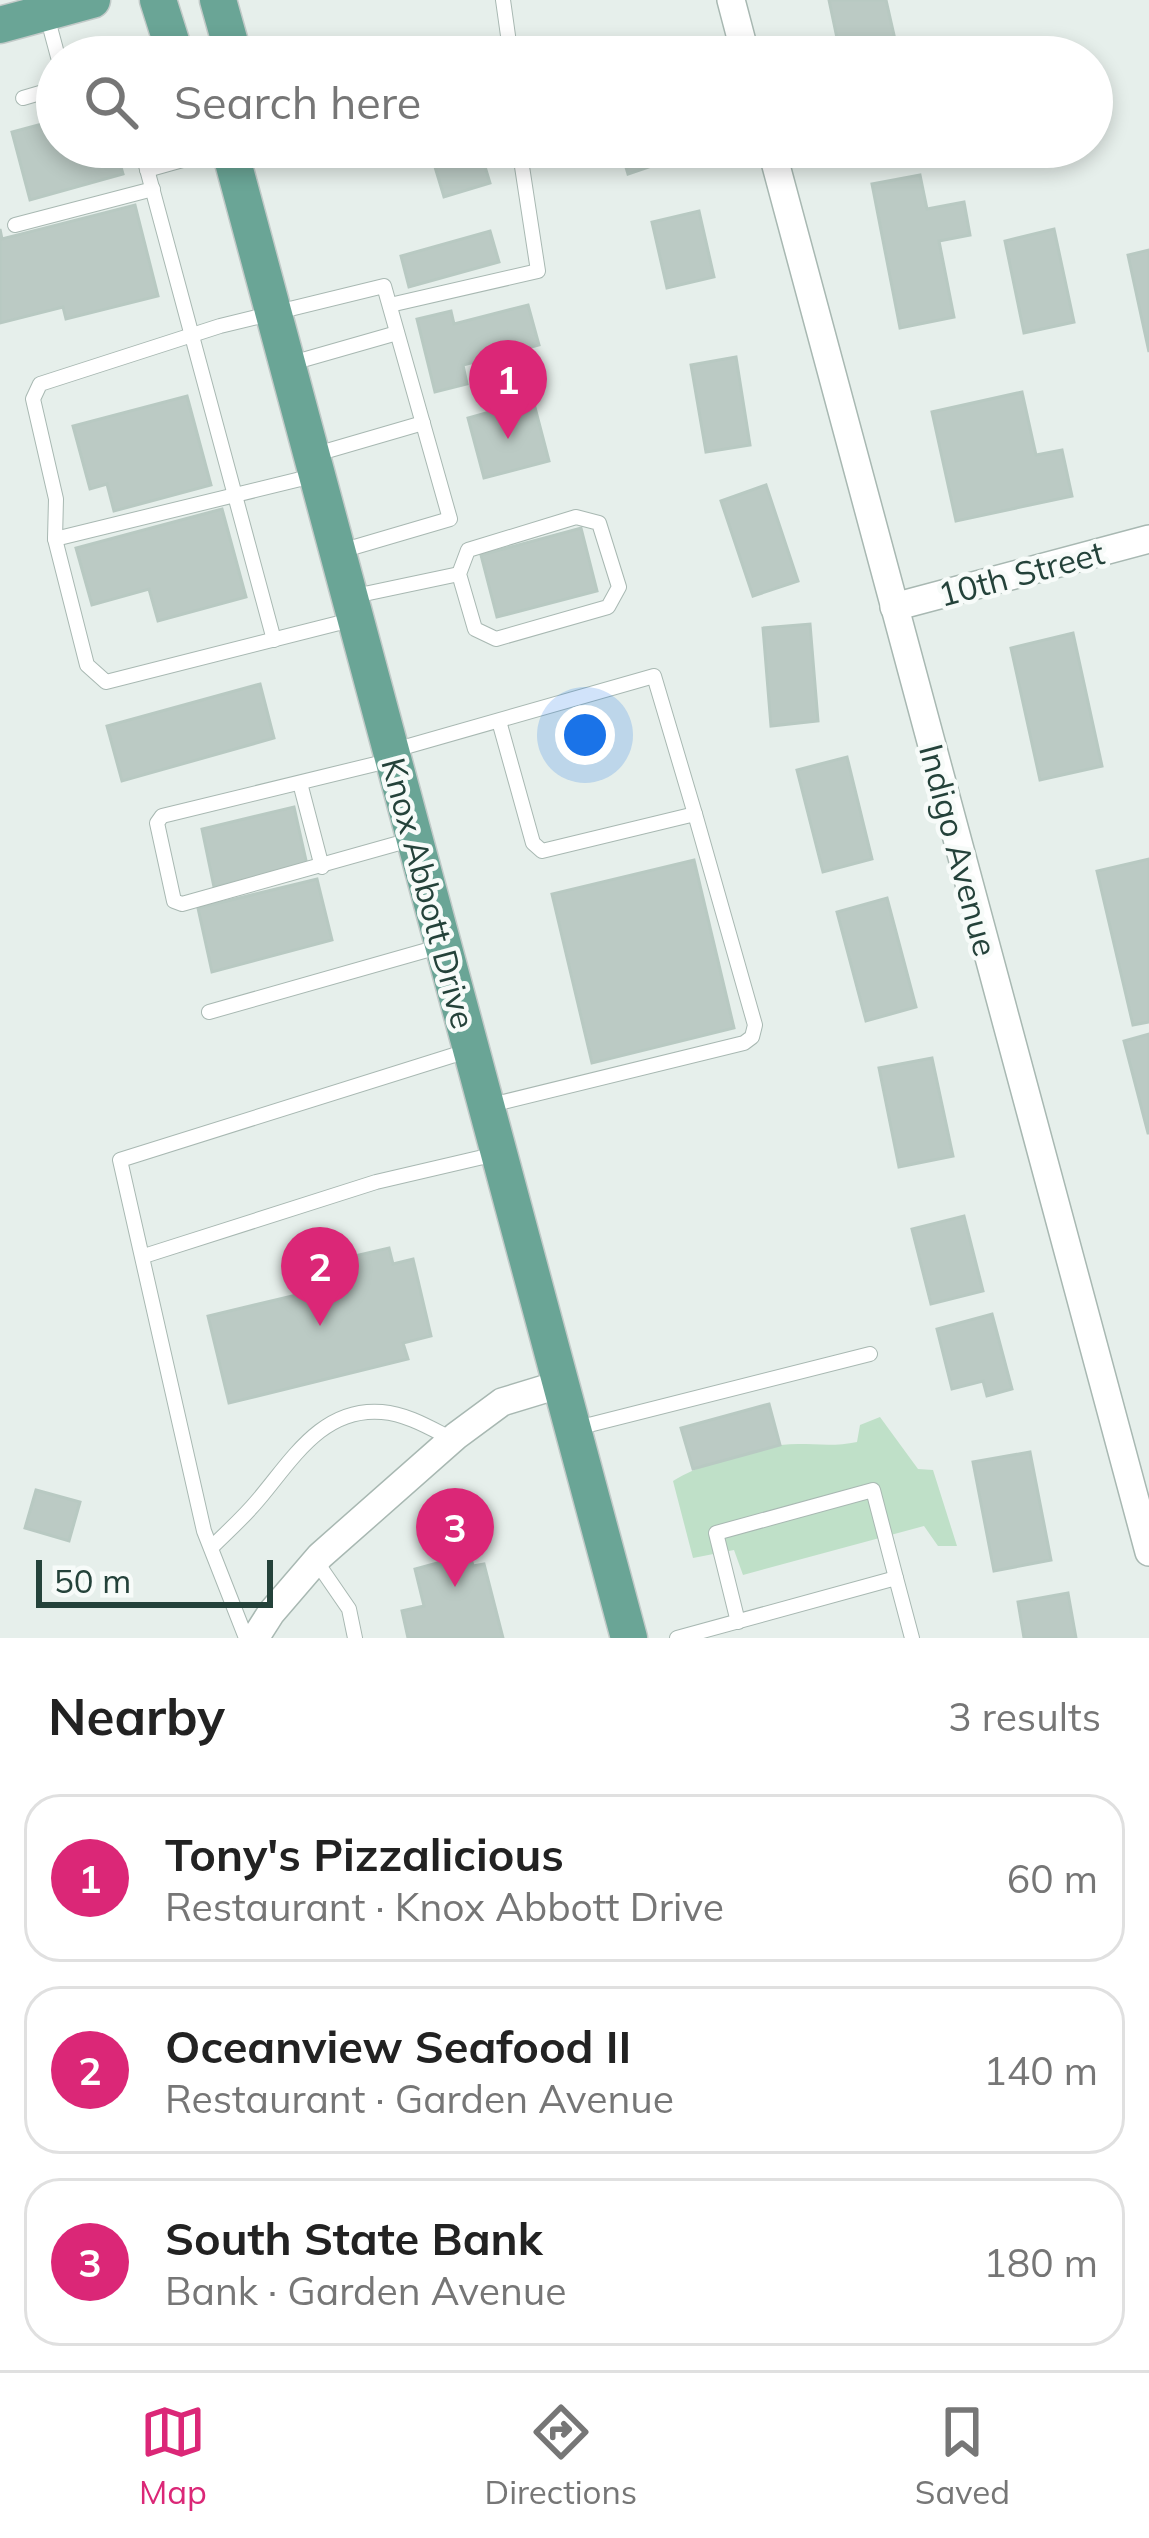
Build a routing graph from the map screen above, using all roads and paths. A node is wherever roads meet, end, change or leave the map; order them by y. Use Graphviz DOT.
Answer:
graph roads {
  1 [pos="92,0"];
  2 [pos="158,0"];
  3 [pos="218,0"];
  4 [pos="503,0"];
  5 [pos="731,0"];
  6 [pos="46,12"];
  7 [pos="3,16"];
  8 [pos="52,36"];
  9 [pos="169,36"];
  10 [pos="228,36"];
  11 [pos="508,36"];
  12 [pos="740,36"];
  13 [pos="36,94"];
  14 [pos="23,98"];
  15 [pos="154,168"];
  16 [pos="235,168"];
  17 [pos="522,168"];
  18 [pos="776,168"];
  19 [pos="147,170"];
  20 [pos="153,189"];
  21 [pos="15,224"];
  22 [pos="390,305"];
  23 [pos="273,312"];
  24 [pos="397,333"];
  25 [pos="194,335"];
  26 [pos="287,364"];
  27 [pos="423,423"];
  28 [pos="314,465"];
  29 [pos="236,493"];
  30 [pos="55,539"];
  31 [pos="1149,539"];
  32 [pos="338,553"];
  33 [pos="459,574"];
  34 [pos="894,607"];
  35 [pos="353,608"];
  36 [pos="274,640"];
  37 [pos="499,721"];
  38 [pos="392,756"];
  39 [pos="300,783"];
  40 [pos="695,814"];
  41 [pos="415,839"];
  42 [pos="322,867"];
  43 [pos="443,945"];
  44 [pos="209,1012"];
  45 [pos="471,1049"];
  46 [pos="487,1106"];
  47 [pos="499,1153"];
  48 [pos="143,1256"];
  49 [pos="870,1354"];
  50 [pos="561,1384"];
  51 [pos="573,1429"];
  52 [pos="452,1439"];
  53 [pos="1145,1521"];
  54 [pos="212,1547"];
  55 [pos="1149,1552"];
  56 [pos="316,1562"];
  57 [pos="896,1578"];
  58 [pos="738,1622"];
  59 [pos="246,1638"];
  60 [pos="255,1638"];
  61 [pos="356,1638"];
  62 [pos="629,1638"];
  63 [pos="677,1638"];
  64 [pos="913,1638"];
  1 -- 6 [label="main road"];
  2 -- 9 [label="main road"];
  3 -- 10 [label="main road"];
  4 -- 11 [label="lane"];
  5 -- 12 [label="street"];
  6 -- 7 [label="main road"];
  6 -- 8 [label="lane"];
  13 -- 14 [label="lane"];
  15 -- 19 [label="lane"];
  16 -- 23 [label="main road, Knox Abbott Drive"];
  17 -- 22 [label="lane"];
  18 -- 34 [label="street, Indigo Avenue"];
  19 -- 20 [label="lane"];
  20 -- 21 [label="lane"];
  20 -- 25 [label="lane"];
  22 -- 23 [label="lane"];
  22 -- 24 [label="lane"];
  23 -- 25 [label="lane"];
  23 -- 26 [label="main road, Knox Abbott Drive"];
  24 -- 26 [label="lane"];
  24 -- 27 [label="lane"];
  25 -- 29 [label="lane"];
  25 -- 30 [label="lane"];
  26 -- 28 [label="main road, Knox Abbott Drive"];
  27 -- 28 [label="lane"];
  27 -- 32 [label="lane"];
  28 -- 29 [label="lane"];
  28 -- 32 [label="main road, Knox Abbott Drive"];
  29 -- 30 [label="lane"];
  29 -- 36 [label="lane"];
  30 -- 36 [label="lane"];
  31 -- 34 [label="street, 10th Street"];
  32 -- 35 [label="main road, Knox Abbott Drive"];
  33 -- 33 [label="lane"];
  33 -- 35 [label="lane"];
  34 -- 53 [label="street, Indigo Avenue"];
  35 -- 36 [label="lane"];
  35 -- 38 [label="main road, Knox Abbott Drive"];
  37 -- 38 [label="lane"];
  37 -- 40 [label="lane"];
  37 -- 40 [label="lane"];
  38 -- 39 [label="lane"];
  38 -- 41 [label="main road, Knox Abbott Drive"];
  39 -- 42 [label="lane"];
  39 -- 42 [label="lane"];
  40 -- 46 [label="lane"];
  41 -- 42 [label="lane"];
  41 -- 43 [label="main road, Knox Abbott Drive"];
  43 -- 44 [label="lane"];
  43 -- 45 [label="main road, Knox Abbott Drive"];
  45 -- 46 [label="main road, Knox Abbott Drive"];
  45 -- 48 [label="lane"];
  46 -- 47 [label="main road, Knox Abbott Drive"];
  47 -- 48 [label="lane"];
  47 -- 50 [label="main road, Knox Abbott Drive"];
  48 -- 54 [label="lane"];
  49 -- 51 [label="lane"];
  50 -- 51 [label="main road, Knox Abbott Drive"];
  50 -- 52 [label="street"];
  51 -- 62 [label="main road, Knox Abbott Drive"];
  52 -- 54 [label="lane"];
  52 -- 56 [label="street"];
  53 -- 55 [label="street, Indigo Avenue"];
  54 -- 59 [label="lane"];
  56 -- 60 [label="street"];
  56 -- 61 [label="lane"];
  57 -- 58 [label="lane"];
  57 -- 58 [label="lane"];
  57 -- 64 [label="lane"];
  58 -- 63 [label="lane"];
}
